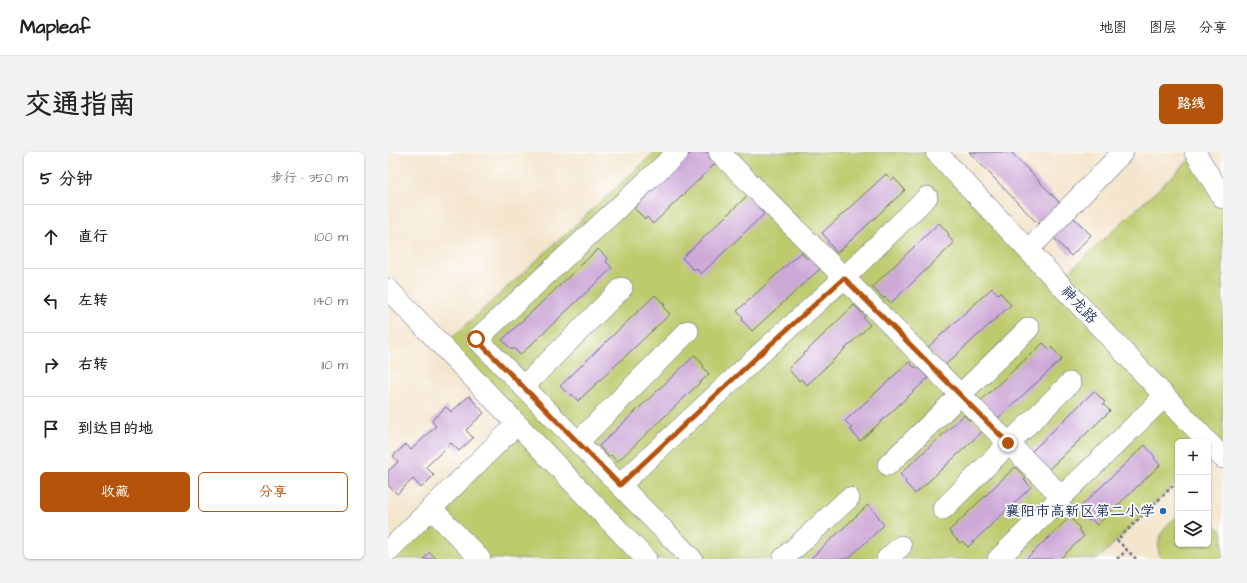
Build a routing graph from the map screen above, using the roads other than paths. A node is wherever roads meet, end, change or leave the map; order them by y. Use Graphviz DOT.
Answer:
graph roads {
  1 [pos="678,152"];
  2 [pos="719,152"];
  3 [pos="936,152"];
  4 [pos="1123,152"];
  5 [pos="1195,152"];
  6 [pos="927,197"];
  7 [pos="1223,198"];
  8 [pos="1028,250"];
  9 [pos="844,278"];
  10 [pos="622,288"];
  11 [pos="388,289"];
  12 [pos="1029,328"];
  13 [pos="688,331"];
  14 [pos="1070,383"];
  15 [pos="523,387"];
  16 [pos="961,395"];
  17 [pos="1165,396"];
  18 [pos="517,424"];
  19 [pos="578,442"];
  20 [pos="1008,443"];
  21 [pos="1223,458"];
  22 [pos="888,465"];
  23 [pos="620,485"];
  24 [pos="1062,497"];
  25 [pos="849,498"];
  26 [pos="431,508"];
  27 [pos="943,508"];
  28 [pos="388,551"];
  29 [pos="480,559"];
  30 [pos="646,559"];
  31 [pos="692,559"];
  32 [pos="783,559"];
  33 [pos="998,559"];
  1 -- 15 [label="street"];
  2 -- 9 [label="street"];
  3 -- 8 [label="street, 神龙路"];
  4 -- 8 [label="street"];
  5 -- 7 [label="street"];
  6 -- 9 [label="street"];
  8 -- 17 [label="street, 神龙路"];
  9 -- 16 [label="street"];
  9 -- 23 [label="street"];
  10 -- 15 [label="street"];
  11 -- 18 [label="street"];
  12 -- 16 [label="street"];
  13 -- 19 [label="street"];
  14 -- 20 [label="street"];
  15 -- 19 [label="street"];
  16 -- 20 [label="street"];
  16 -- 22 [label="street"];
  17 -- 21 [label="street, 神龙路"];
  17 -- 24 [label="street"];
  18 -- 26 [label="street"];
  18 -- 30 [label="street"];
  19 -- 23 [label="street"];
  20 -- 24 [label="street"];
  20 -- 27 [label="street"];
  23 -- 31 [label="street"];
  24 -- 33 [label="street"];
  25 -- 32 [label="street"];
  26 -- 28 [label="street"];
  26 -- 29 [label="street"];
}
